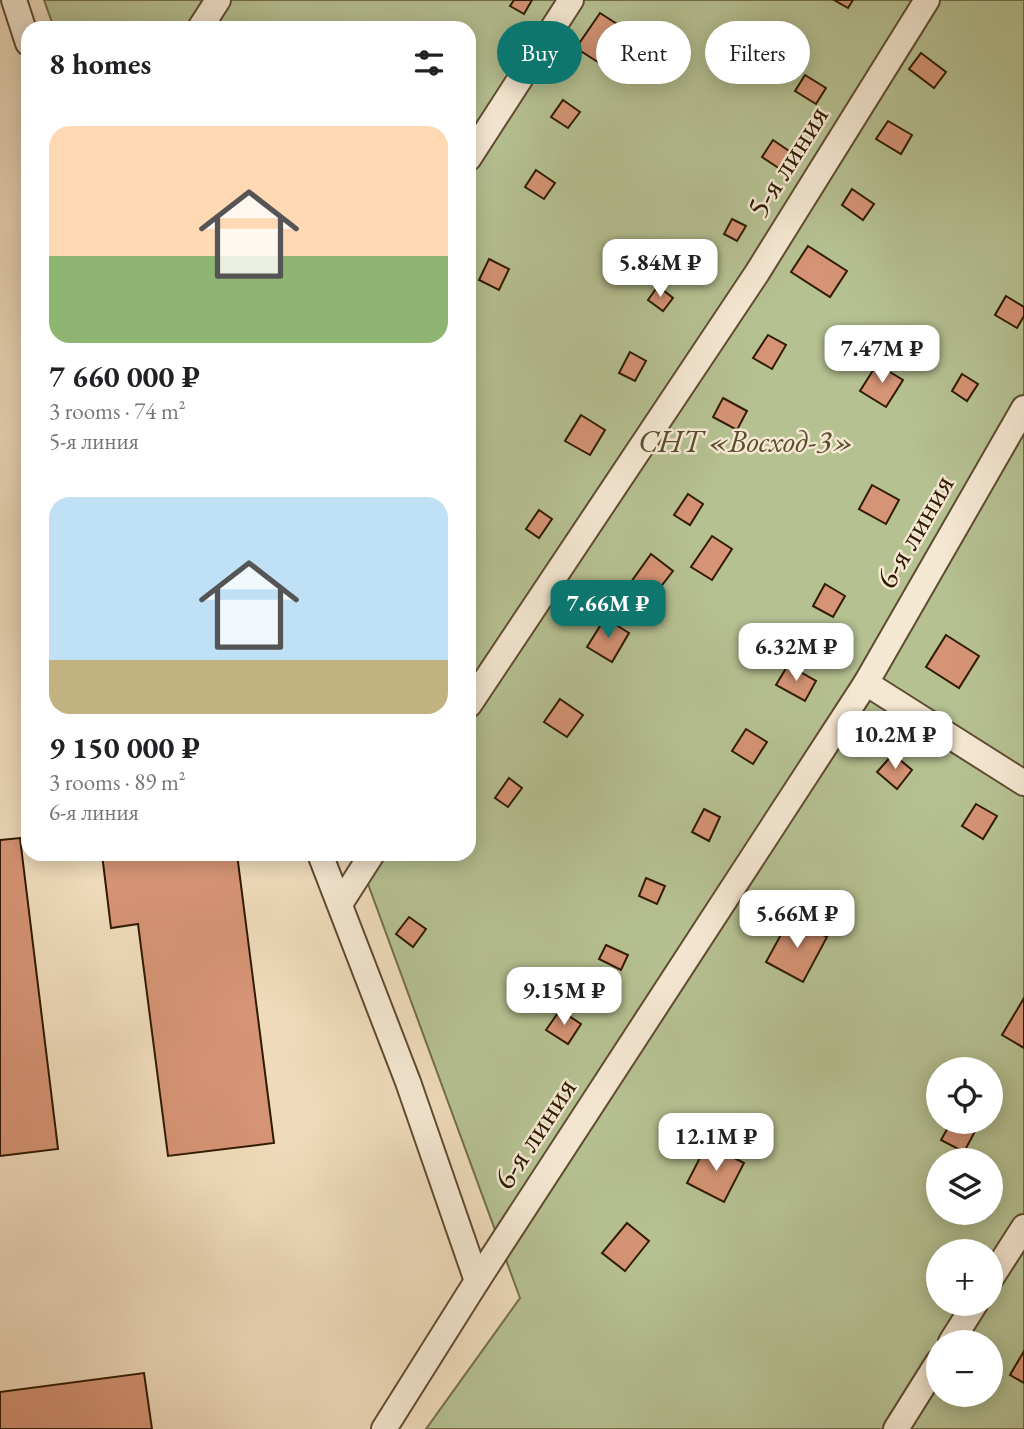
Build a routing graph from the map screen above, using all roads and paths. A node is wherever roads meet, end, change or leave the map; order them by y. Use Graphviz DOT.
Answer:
graph roads {
  1 [pos="14,0"];
  2 [pos="218,0"];
  3 [pos="571,0"];
  4 [pos="927,0"];
  5 [pos="204,21"];
  6 [pos="21,22"];
  7 [pos="476,147"];
  8 [pos="1021,419"];
  9 [pos="866,683"];
  10 [pos="476,694"];
  11 [pos="1024,783"];
  12 [pos="323,861"];
  13 [pos="368,861"];
  14 [pos="340,904"];
  15 [pos="1024,1227"];
  16 [pos="1003,1260"];
  17 [pos="477,1281"];
  18 [pos="926,1382"];
  19 [pos="384,1429"];
  20 [pos="896,1429"];
  1 -- 6 [label="street"];
  2 -- 5 [label="street"];
  3 -- 7 [label="street"];
  4 -- 10 [label="street, 5-я линия"];
  8 -- 9 [label="street, 6-я линия"];
  9 -- 11 [label="street"];
  9 -- 17 [label="street, 6-я линия"];
  12 -- 14 [label="street"];
  13 -- 14 [label="street"];
  14 -- 17 [label="street"];
  15 -- 16 [label="street"];
  17 -- 19 [label="street, 6-я линия"];
  18 -- 20 [label="street"];
}
